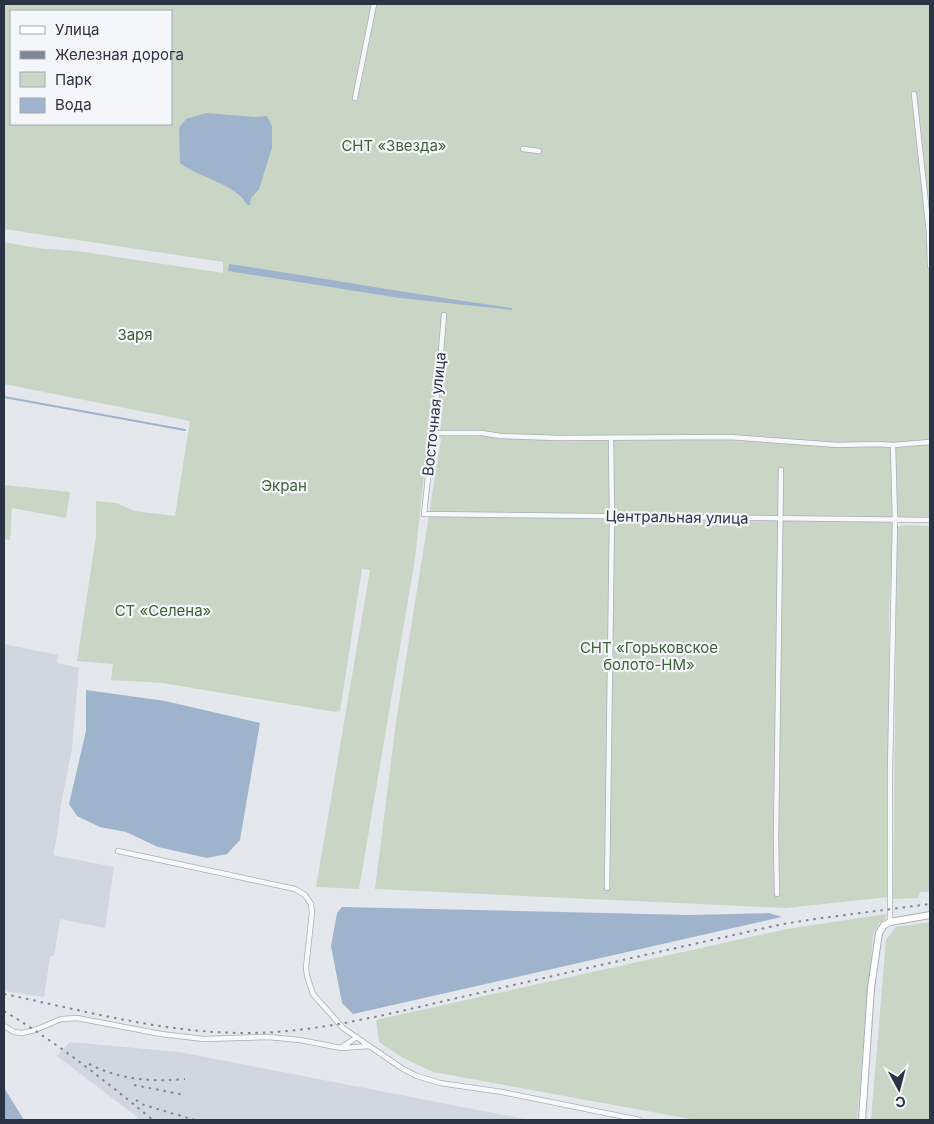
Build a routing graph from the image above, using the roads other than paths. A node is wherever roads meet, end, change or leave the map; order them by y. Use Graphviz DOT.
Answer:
graph roads {
  1 [pos="374,4"];
  2 [pos="914,94"];
  3 [pos="355,98"];
  4 [pos="523,150"];
  5 [pos="539,151"];
  6 [pos="930,266"];
  7 [pos="444,315"];
  8 [pos="432,433"];
  9 [pos="611,438"];
  10 [pos="930,442"];
  11 [pos="892,445"];
  12 [pos="780,470"];
  13 [pos="424,514"];
  14 [pos="612,516"];
  15 [pos="781,518"];
  16 [pos="894,520"];
  17 [pos="930,520"];
  18 [pos="118,851"];
  19 [pos="607,888"];
  20 [pos="777,894"];
  21 [pos="930,915"];
  22 [pos="890,922"];
  23 [pos="4,1026"];
  24 [pos="357,1037"];
  25 [pos="370,1046"];
  26 [pos="341,1048"];
  27 [pos="640,1120"];
  28 [pos="862,1120"];
  1 -- 3 [label="street"];
  2 -- 6 [label="street"];
  4 -- 5 [label="street"];
  7 -- 8 [label="street, Восточная улица"];
  8 -- 9 [label="street"];
  8 -- 13 [label="street, Восточная улица"];
  9 -- 11 [label="street"];
  9 -- 14 [label="street"];
  10 -- 11 [label="street"];
  11 -- 16 [label="street"];
  12 -- 15 [label="street"];
  13 -- 14 [label="street, Центральная улица"];
  14 -- 15 [label="street, Центральная улица"];
  14 -- 19 [label="street"];
  15 -- 16 [label="street, Центральная улица"];
  15 -- 20 [label="street"];
  16 -- 17 [label="street, Центральная улица"];
  16 -- 22 [label="street"];
  18 -- 24 [label="street"];
  21 -- 22 [label="street"];
  22 -- 28 [label="street"];
  23 -- 26 [label="street"];
  24 -- 25 [label="street"];
  24 -- 26 [label="street"];
  25 -- 26 [label="street"];
  25 -- 27 [label="street"];
}
